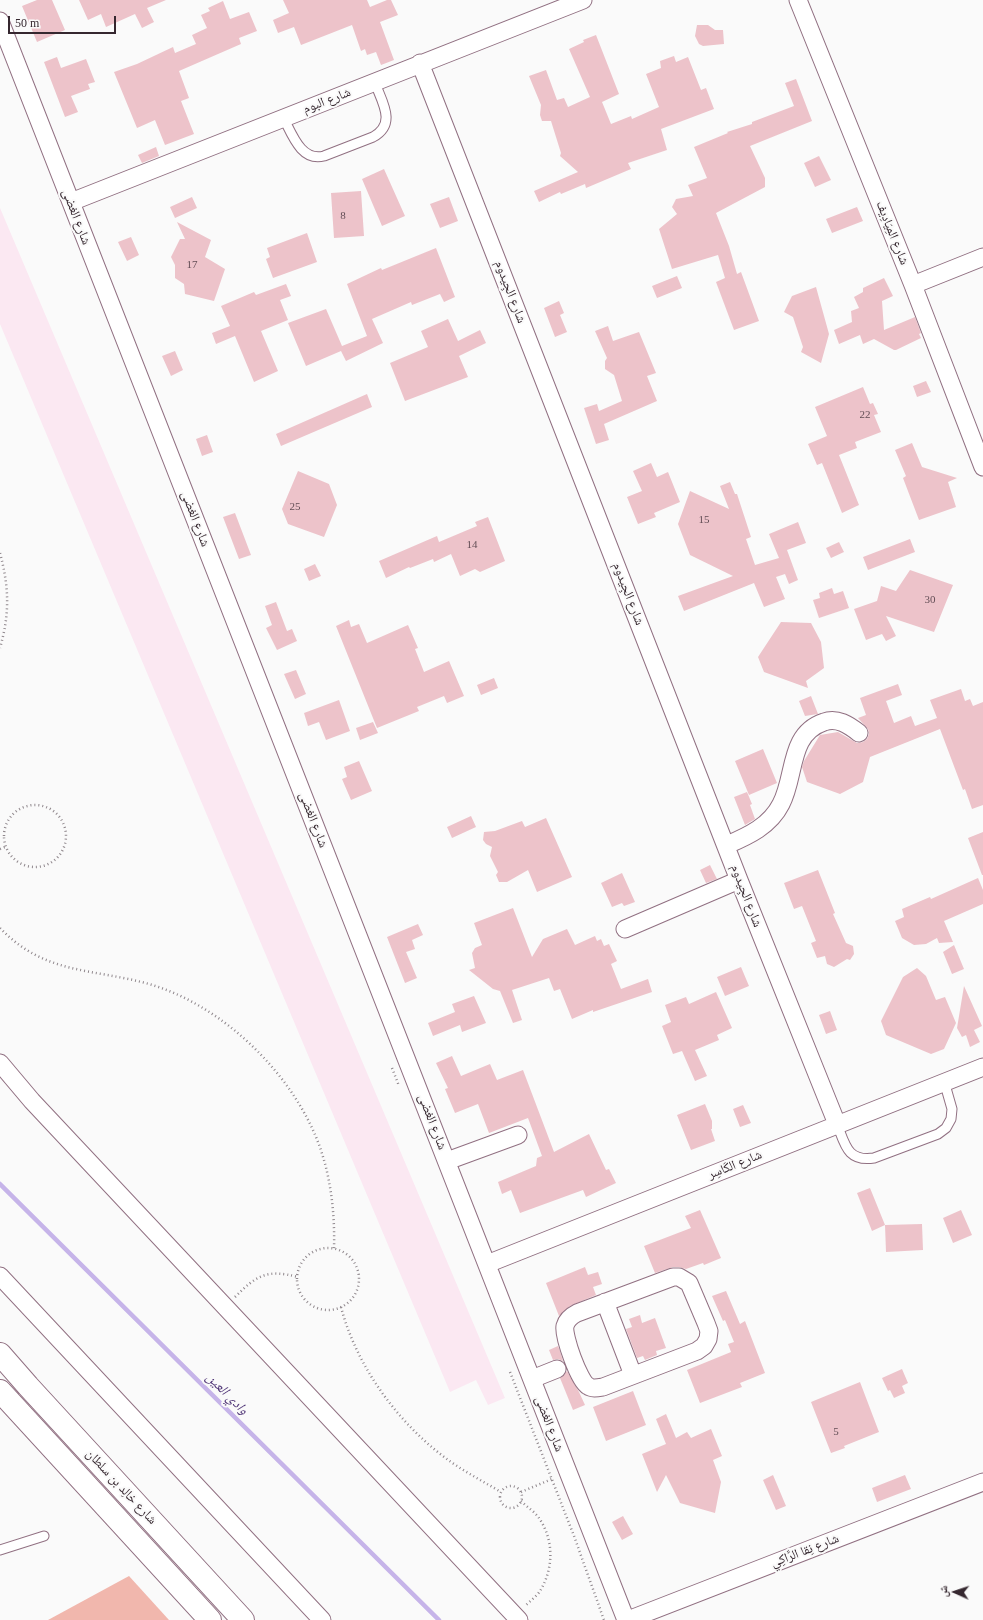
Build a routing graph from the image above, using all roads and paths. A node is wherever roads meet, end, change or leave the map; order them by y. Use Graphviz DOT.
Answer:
graph roads {
  1 [pos="583,0"];
  2 [pos="798,0"];
  3 [pos="0,21"];
  4 [pos="420,64"];
  5 [pos="375,83"];
  6 [pos="283,117"];
  7 [pos="71,202"];
  8 [pos="983,257"];
  9 [pos="912,284"];
  10 [pos="983,467"];
  11 [pos="0,553"];
  12 [pos="0,648"];
  13 [pos="859,733"];
  14 [pos="727,846"];
  15 [pos="5,847"];
  16 [pos="0,849"];
  17 [pos="740,880"];
  18 [pos="0,928"];
  19 [pos="625,929"];
  20 [pos="0,1063"];
  21 [pos="983,1067"];
  22 [pos="944,1081"];
  23 [pos="837,1124"];
  24 [pos="518,1135"];
  25 [pos="448,1162"];
  26 [pos="334,1249"];
  27 [pos="487,1264"];
  28 [pos="0,1276"];
  29 [pos="298,1277"];
  30 [pos="605,1302"];
  31 [pos="224,1307"];
  32 [pos="342,1307"];
  33 [pos="0,1354"];
  34 [pos="567,1365"];
  35 [pos="633,1375"];
  36 [pos="532,1379"];
  37 [pos="0,1391"];
  38 [pos="552,1479"];
  39 [pos="983,1482"];
  40 [pos="501,1492"];
  41 [pos="521,1492"];
  42 [pos="521,1501"];
  43 [pos="44,1536"];
  44 [pos="0,1550"];
  45 [pos="517,1618"];
  46 [pos="210,1620"];
  47 [pos="243,1620"];
  48 [pos="322,1620"];
  49 [pos="627,1620"];
  1 -- 4 [label="street, شارع البوم"];
  2 -- 9 [label="street, شارع المِيَادِيف"];
  3 -- 7 [label="street, شارع الغضى"];
  4 -- 5 [label="street, شارع البوم"];
  4 -- 14 [label="street, شارع الجِيدوم"];
  5 -- 6 [label="street, شارع البوم"];
  5 -- 6 [label="lane"];
  6 -- 7 [label="street, شارع البوم"];
  7 -- 25 [label="street, شارع الغضى"];
  8 -- 9 [label="street"];
  9 -- 10 [label="street, شارع المِيَادِيف"];
  11 -- 12 [label="path"];
  13 -- 14 [label="street"];
  14 -- 17 [label="street, شارع الجِيدوم"];
  15 -- 15 [label="path"];
  15 -- 16 [label="path"];
  17 -- 19 [label="street"];
  17 -- 23 [label="street, شارع الجِيدوم"];
  18 -- 26 [label="path"];
  20 -- 31 [label="street"];
  21 -- 22 [label="street, شارع الكَاسِر"];
  22 -- 23 [label="street, شارع الكَاسِر"];
  22 -- 23 [label="lane"];
  23 -- 27 [label="street, شارع الكَاسِر"];
  24 -- 25 [label="street"];
  25 -- 27 [label="street, شارع الغضى"];
  26 -- 29 [label="path"];
  26 -- 32 [label="path"];
  27 -- 36 [label="street, شارع الغضى"];
  28 -- 48 [label="street"];
  29 -- 31 [label="path"];
  29 -- 32 [label="path"];
  30 -- 34 [label="street"];
  30 -- 35 [label="street"];
  30 -- 35 [label="street"];
  31 -- 45 [label="street"];
  32 -- 40 [label="path"];
  33 -- 47 [label="street, شارع خالِد بن سلطان"];
  34 -- 35 [label="street"];
  34 -- 36 [label="street"];
  36 -- 49 [label="street, شارع الغضى"];
  37 -- 46 [label="street, شارع خالِد بن سلطان"];
  38 -- 41 [label="path"];
  39 -- 49 [label="street, شارع نِقا الرَّاكِي"];
  40 -- 41 [label="path"];
  40 -- 42 [label="path"];
  41 -- 42 [label="path"];
  42 -- 45 [label="path"];
  43 -- 44 [label="lane"];
}
